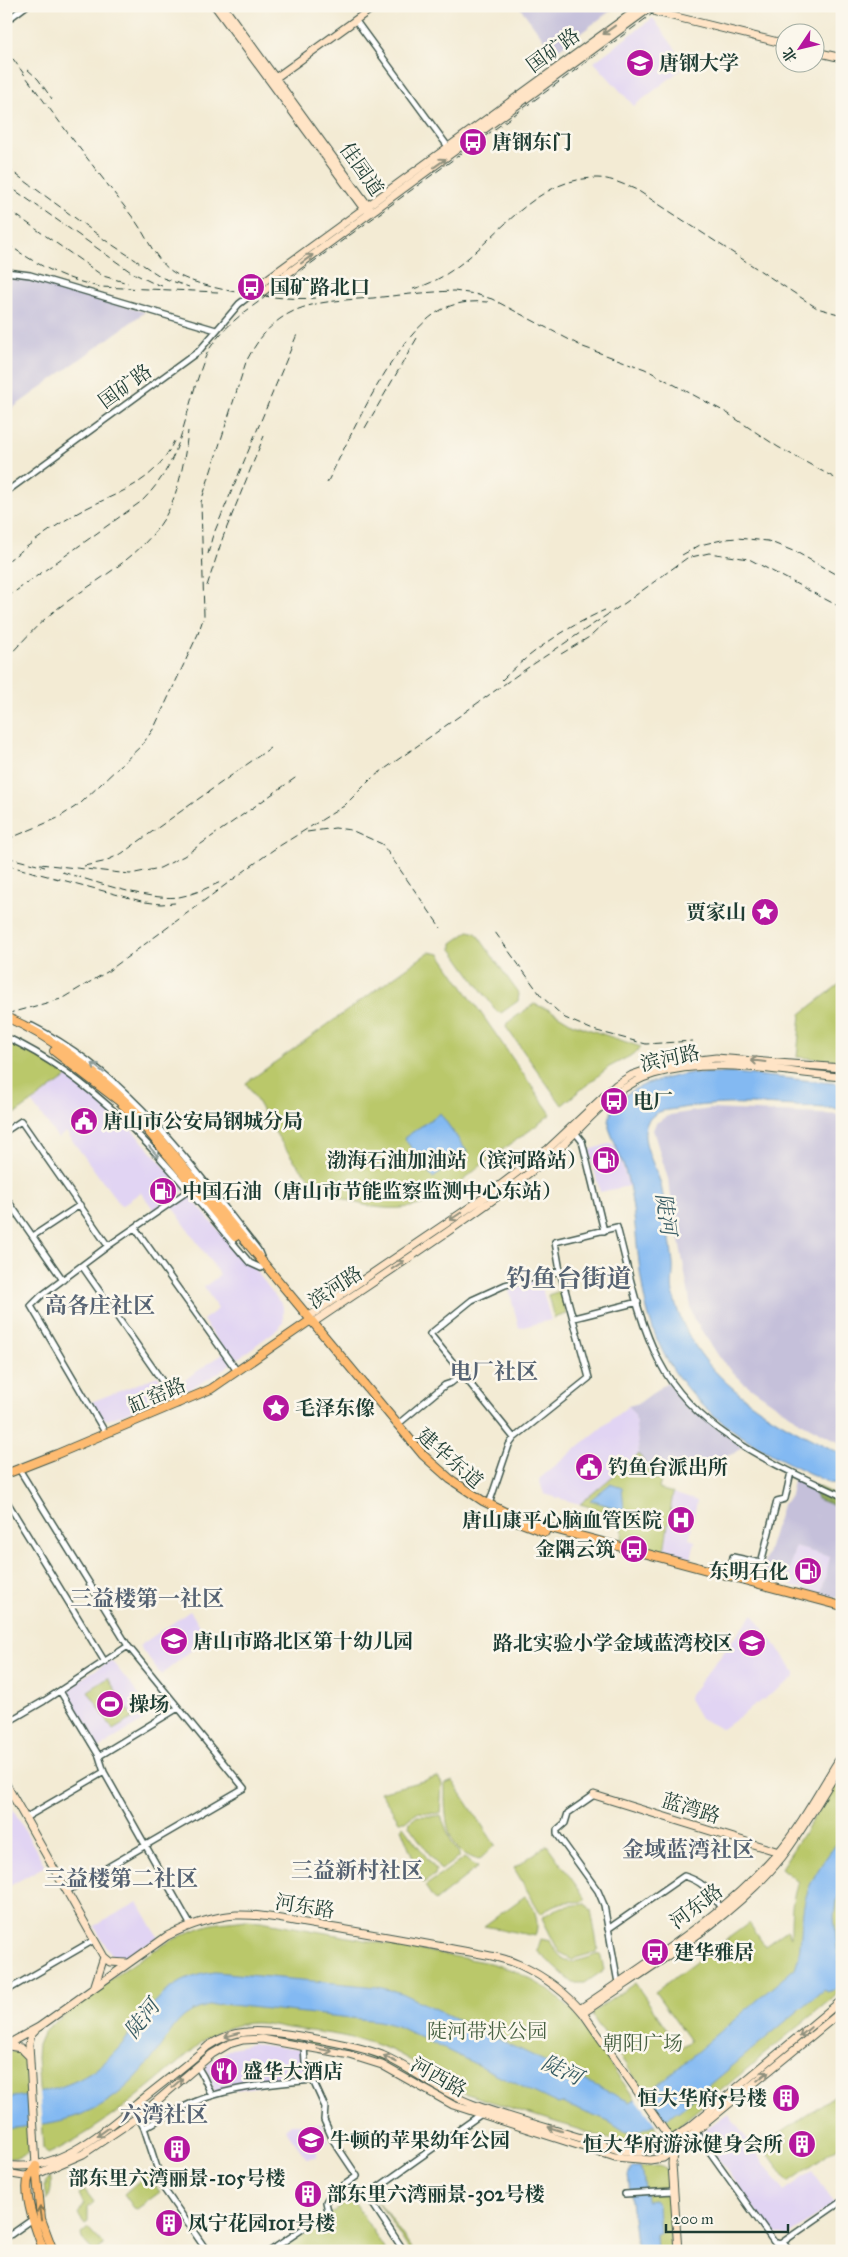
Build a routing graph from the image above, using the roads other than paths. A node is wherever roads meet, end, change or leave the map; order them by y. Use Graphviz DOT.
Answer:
graph roads {
  1 [pos="26,6"];
  2 [pos="215,6"];
  3 [pos="223,6"];
  4 [pos="375,6"];
  5 [pos="650,7"];
  6 [pos="6,21"];
  7 [pos="356,21"];
  8 [pos="776,42"];
  9 [pos="826,54"];
  10 [pos="842,58"];
  11 [pos="274,79"];
  12 [pos="449,148"];
  13 [pos="369,209"];
  14 [pos="6,272"];
  15 [pos="252,294"];
  16 [pos="216,330"];
  17 [pos="6,492"];
  18 [pos="6,1015"];
  19 [pos="6,1022"];
  20 [pos="6,1037"];
  21 [pos="842,1068"];
  22 [pos="842,1077"];
  23 [pos="573,1130"];
  24 [pos="6,1132"];
  25 [pos="188,1191"];
  26 [pos="6,1198"];
  27 [pos="80,1205"];
  28 [pos="135,1228"];
  29 [pos="604,1231"];
  30 [pos="33,1236"];
  31 [pos="108,1246"];
  32 [pos="255,1258"];
  33 [pos="82,1266"];
  34 [pos="263,1266"];
  35 [pos="560,1271"];
  36 [pos="63,1280"];
  37 [pos="638,1302"];
  38 [pos="574,1318"];
  39 [pos="310,1321"];
  40 [pos="236,1371"];
  41 [pos="462,1374"];
  42 [pos="179,1404"];
  43 [pos="396,1425"];
  44 [pos="106,1434"];
  45 [pos="514,1438"];
  46 [pos="19,1469"];
  47 [pos="791,1472"];
  48 [pos="6,1474"];
  49 [pos="842,1496"];
  50 [pos="6,1500"];
  51 [pos="489,1504"];
  52 [pos="729,1577"];
  53 [pos="842,1606"];
  54 [pos="842,1611"];
  55 [pos="128,1646"];
  56 [pos="105,1662"];
  57 [pos="60,1690"];
  58 [pos="178,1708"];
  59 [pos="6,1722"];
  60 [pos="842,1755"];
  61 [pos="99,1756"];
  62 [pos="842,1764"];
  63 [pos="104,1772"];
  64 [pos="6,1784"];
  65 [pos="594,1795"];
  66 [pos="26,1818"];
  67 [pos="146,1847"];
  68 [pos="778,1852"];
  69 [pos="67,1891"];
  70 [pos="721,1908"];
  71 [pos="190,1924"];
  72 [pos="608,1928"];
  73 [pos="94,1940"];
  74 [pos="104,1957"];
  75 [pos="128,1963"];
  76 [pos="618,1983"];
  77 [pos="94,1987"];
  78 [pos="6,1991"];
  79 [pos="842,2000"];
  80 [pos="581,2011"];
  81 [pos="842,2011"];
  82 [pos="38,2027"];
  83 [pos="304,2042"];
  84 [pos="6,2045"];
  85 [pos="29,2056"];
  86 [pos="196,2066"];
  87 [pos="312,2080"];
  88 [pos="212,2096"];
  89 [pos="133,2107"];
  90 [pos="480,2115"];
  91 [pos="138,2117"];
  92 [pos="144,2128"];
  93 [pos="695,2131"];
  94 [pos="671,2140"];
  95 [pos="673,2150"];
  96 [pos="616,2153"];
  97 [pos="6,2165"];
  98 [pos="34,2172"];
  99 [pos="6,2174"];
  100 [pos="673,2191"];
  101 [pos="625,2194"];
  102 [pos="842,2201"];
  103 [pos="33,2219"];
  104 [pos="6,2238"];
  105 [pos="783,2242"];
  106 [pos="44,2251"];
  107 [pos="53,2251"];
  108 [pos="207,2251"];
  109 [pos="270,2251"];
  110 [pos="404,2251"];
  111 [pos="678,2251"];
  112 [pos="789,2251"];
  1 -- 6 [label="street"];
  2 -- 11 [label="main road, 佳园道"];
  3 -- 11 [label="main road, 佳园道"];
  4 -- 7 [label="main road"];
  5 -- 8 [label="main road"];
  5 -- 12 [label="main road, 国矿路, one-way"];
  13 -- 5 [label="main road, 国矿路, one-way"];
  7 -- 11 [label="main road"];
  7 -- 12 [label="street"];
  9 -- 10 [label="main road"];
  11 -- 13 [label="main road, 佳园道"];
  12 -- 13 [label="main road, 国矿路"];
  13 -- 15 [label="main road, 国矿路"];
  14 -- 16 [label="street"];
  15 -- 16 [label="street, 国矿路"];
  16 -- 17 [label="street, 国矿路"];
  18 -- 32 [label="main road"];
  34 -- 18 [label="street, one-way"];
  19 -- 32 [label="main road"];
  20 -- 25 [label="street, one-way"];
  21 -- 23 [label="main road, 滨河路, one-way"];
  22 -- 23 [label="main road, 滨河路"];
  23 -- 29 [label="street"];
  23 -- 39 [label="main road, 滨河路"];
  24 -- 27 [label="street"];
  25 -- 28 [label="street"];
  25 -- 34 [label="street"];
  26 -- 30 [label="street"];
  27 -- 30 [label="street"];
  27 -- 31 [label="street"];
  28 -- 31 [label="street"];
  28 -- 40 [label="street"];
  29 -- 35 [label="street"];
  29 -- 37 [label="street"];
  30 -- 36 [label="street"];
  31 -- 33 [label="street"];
  32 -- 34 [label="main road, 建华东道"];
  33 -- 36 [label="street"];
  33 -- 42 [label="street"];
  34 -- 39 [label="main road, 建华东道"];
  35 -- 38 [label="street"];
  35 -- 41 [label="street"];
  36 -- 44 [label="street"];
  37 -- 38 [label="street"];
  37 -- 47 [label="street"];
  38 -- 45 [label="street"];
  39 -- 40 [label="main road, 缸窑路"];
  39 -- 43 [label="main road, 建华东道"];
  39 -- 54 [label="main road, 建华东道"];
  40 -- 42 [label="main road, 缸窑路"];
  41 -- 43 [label="street"];
  41 -- 45 [label="street"];
  42 -- 44 [label="main road, 缸窑路"];
  43 -- 51 [label="main road, 建华东道"];
  44 -- 46 [label="main road, 缸窑路"];
  45 -- 51 [label="street"];
  46 -- 48 [label="main road, 缸窑路"];
  46 -- 55 [label="street"];
  47 -- 49 [label="street"];
  47 -- 52 [label="street"];
  50 -- 56 [label="street"];
  51 -- 52 [label="main road, 建华东道"];
  52 -- 53 [label="main road, 建华东道"];
  55 -- 56 [label="street"];
  55 -- 58 [label="street"];
  56 -- 57 [label="street"];
  57 -- 59 [label="street"];
  57 -- 61 [label="street"];
  58 -- 61 [label="street"];
  58 -- 67 [label="street"];
  60 -- 68 [label="main road, 河东路"];
  61 -- 63 [label="street"];
  62 -- 80 [label="main road, 河东路"];
  63 -- 66 [label="street"];
  63 -- 67 [label="street"];
  64 -- 66 [label="main road"];
  65 -- 68 [label="main road, 蓝湾路"];
  65 -- 72 [label="street"];
  66 -- 69 [label="main road"];
  67 -- 69 [label="street"];
  67 -- 71 [label="street"];
  68 -- 70 [label="main road, 河东路"];
  69 -- 73 [label="main road"];
  70 -- 72 [label="street"];
  70 -- 76 [label="main road, 河东路"];
  71 -- 75 [label="main road, 河东路"];
  71 -- 80 [label="main road, 河东路"];
  72 -- 76 [label="street"];
  73 -- 74 [label="main road"];
  73 -- 78 [label="street"];
  74 -- 75 [label="main road"];
  74 -- 77 [label="main road"];
  75 -- 77 [label="main road, 河东路"];
  76 -- 80 [label="main road, 河东路"];
  77 -- 82 [label="main road, 河东路"];
  79 -- 94 [label="main road, 河西路, one-way"];
  80 -- 94 [label="main road, 河东路"];
  93 -- 81 [label="main road, 河西路, one-way"];
  82 -- 84 [label="main road, 河东路"];
  82 -- 85 [label="main road"];
  83 -- 86 [label="main road, 河西路"];
  83 -- 87 [label="street"];
  83 -- 89 [label="main road, 河西路, one-way"];
  83 -- 90 [label="main road, 河西路, one-way"];
  96 -- 83 [label="main road, 河西路, one-way"];
  84 -- 85 [label="main road"];
  85 -- 98 [label="main road"];
  86 -- 88 [label="street"];
  91 -- 86 [label="main road, 河西路, one-way"];
  87 -- 88 [label="street"];
  87 -- 109 [label="street"];
  88 -- 92 [label="street"];
  89 -- 91 [label="street"];
  89 -- 98 [label="main road, 河西路, one-way"];
  90 -- 96 [label="main road, 河西路"];
  90 -- 110 [label="street"];
  91 -- 92 [label="street"];
  91 -- 98 [label="main road, 河西路"];
  92 -- 108 [label="street"];
  93 -- 95 [label="main road, 河西路"];
  93 -- 105 [label="street"];
  94 -- 95 [label="main road"];
  94 -- 96 [label="main road, 河西路"];
  95 -- 96 [label="main road, 河西路"];
  95 -- 100 [label="main road"];
  97 -- 98 [label="main road, 河西路"];
  98 -- 99 [label="main road, 河西路"];
  98 -- 103 [label="main road"];
  107 -- 98 [label="main road, one-way"];
  100 -- 101 [label="street"];
  100 -- 111 [label="main road"];
  102 -- 105 [label="street"];
  103 -- 104 [label="street"];
  103 -- 106 [label="main road"];
  105 -- 112 [label="street"];
}
